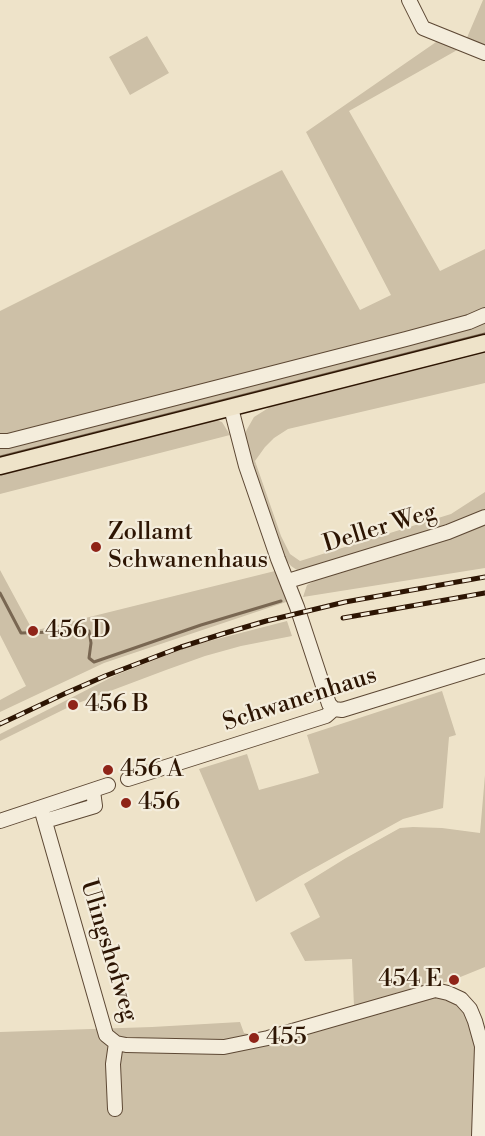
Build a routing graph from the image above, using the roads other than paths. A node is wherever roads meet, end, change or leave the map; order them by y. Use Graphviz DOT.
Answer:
graph roads {
  1 [pos="409,0"];
  2 [pos="485,52"];
  3 [pos="485,315"];
  4 [pos="485,344"];
  5 [pos="231,408"];
  6 [pos="0,441"];
  7 [pos="0,466"];
  8 [pos="485,517"];
  9 [pos="288,581"];
  10 [pos="485,666"];
  11 [pos="334,709"];
  12 [pos="128,779"];
  13 [pos="108,786"];
  14 [pos="43,814"];
  15 [pos="0,821"];
  16 [pos="116,1043"];
  17 [pos="115,1108"];
  18 [pos="479,1136"];
  1 -- 2 [label="street"];
  3 -- 6 [label="street"];
  4 -- 5 [label="main road"];
  5 -- 7 [label="main road"];
  5 -- 9 [label="street"];
  8 -- 9 [label="street, Deller Weg"];
  9 -- 11 [label="street"];
  10 -- 11 [label="street, Schwanenhaus"];
  11 -- 12 [label="street, Schwanenhaus"];
  13 -- 14 [label="street"];
  14 -- 15 [label="street"];
  14 -- 16 [label="street, Ulingshofweg"];
  16 -- 17 [label="street"];
  16 -- 18 [label="street, Ulingshofweg"];
}
